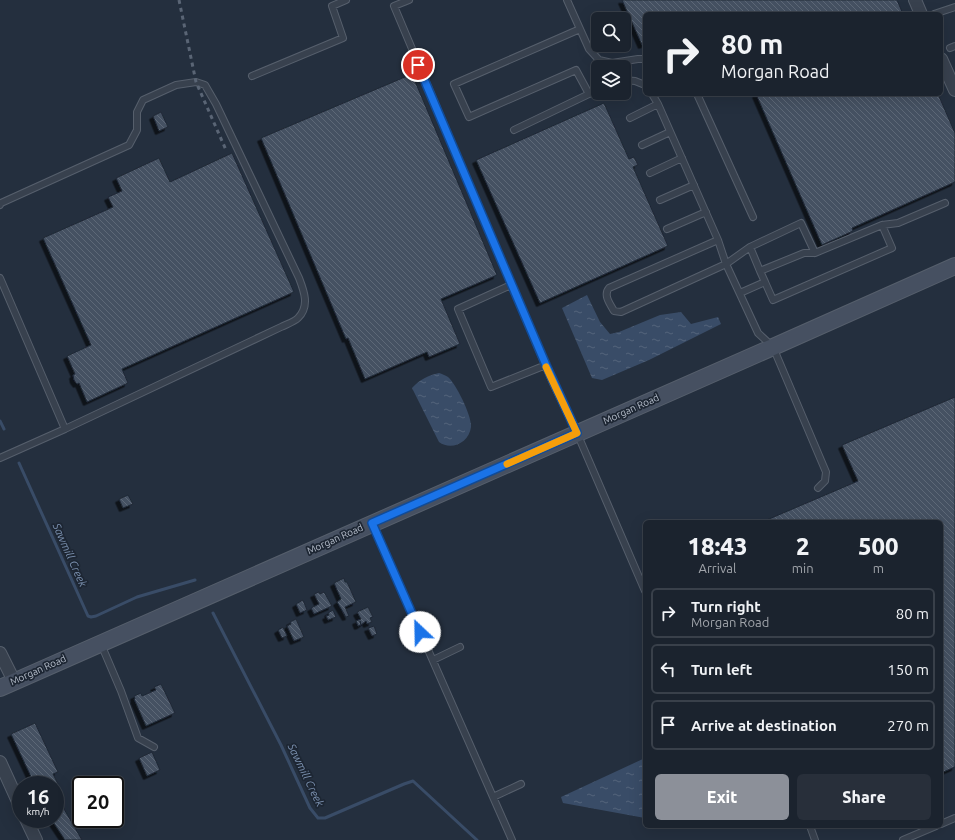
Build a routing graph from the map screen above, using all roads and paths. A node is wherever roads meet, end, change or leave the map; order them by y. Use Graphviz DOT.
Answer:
graph roads {
  1 [pos="346,0"];
  2 [pos="409,0"];
  3 [pos="567,0"];
  4 [pos="915,0"];
  5 [pos="392,3"];
  6 [pos="955,7"];
  7 [pos="920,12"];
  8 [pos="940,12"];
  9 [pos="580,29"];
  10 [pos="643,59"];
  11 [pos="943,62"];
  12 [pos="951,73"];
  13 [pos="252,76"];
  14 [pos="631,81"];
  15 [pos="643,84"];
  16 [pos="955,90"];
  17 [pos="589,94"];
  18 [pos="653,96"];
  19 [pos="698,96"];
  20 [pos="658,104"];
  21 [pos="630,118"];
  22 [pos="514,130"];
  23 [pos="670,132"];
  24 [pos="642,145"];
  25 [pos="682,158"];
  26 [pos="650,173"];
  27 [pos="694,185"];
  28 [pos="660,200"];
  29 [pos="945,203"];
  30 [pos="0,205"];
  31 [pos="706,212"];
  32 [pos="754,217"];
  33 [pos="882,225"];
  34 [pos="667,229"];
  35 [pos="718,240"];
  36 [pos="750,247"];
  37 [pos="816,253"];
  38 [pos="726,264"];
  39 [pos="955,266"];
  40 [pos="760,272"];
  41 [pos="0,278"];
  42 [pos="765,282"];
  43 [pos="511,285"];
  44 [pos="740,292"];
  45 [pos="773,347"];
  46 [pos="546,365"];
  47 [pos="65,429"];
  48 [pos="577,433"];
  49 [pos="0,458"];
  50 [pos="818,488"];
  51 [pos="372,523"];
  52 [pos="643,586"];
  53 [pos="101,642"];
  54 [pos="460,647"];
  55 [pos="0,653"];
  56 [pos="433,660"];
  57 [pos="7,684"];
  58 [pos="154,747"];
  59 [pos="0,762"];
  60 [pos="521,784"];
  61 [pos="12,788"];
  62 [pos="493,797"];
  63 [pos="955,818"];
  64 [pos="943,823"];
  65 [pos="30,828"];
  66 [pos="811,828"];
  67 [pos="931,828"];
  68 [pos="36,840"];
  69 [pos="512,840"];
  70 [pos="815,840"];
  71 [pos="903,840"];
  1 -- 13 [label="lane"];
  2 -- 5 [label="lane"];
  3 -- 9 [label="lane"];
  4 -- 7 [label="street"];
  5 -- 43 [label="lane"];
  6 -- 8 [label="lane"];
  9 -- 10 [label="lane"];
  9 -- 17 [label="lane"];
  11 -- 12 [label="street"];
  12 -- 16 [label="street"];
  14 -- 15 [label="lane"];
  17 -- 22 [label="lane"];
  18 -- 20 [label="lane"];
  19 -- 32 [label="lane"];
  20 -- 21 [label="lane"];
  20 -- 23 [label="lane"];
  23 -- 24 [label="lane"];
  23 -- 25 [label="lane"];
  25 -- 26 [label="lane"];
  25 -- 27 [label="lane"];
  27 -- 28 [label="lane"];
  27 -- 31 [label="lane"];
  29 -- 33 [label="lane"];
  30 -- 47 [label="lane"];
  31 -- 34 [label="lane"];
  31 -- 35 [label="lane"];
  33 -- 37 [label="lane"];
  33 -- 42 [label="lane"];
  35 -- 38 [label="lane"];
  35 -- 38 [label="lane"];
  36 -- 37 [label="lane"];
  36 -- 38 [label="lane"];
  36 -- 40 [label="lane"];
  37 -- 40 [label="lane"];
  38 -- 44 [label="lane"];
  39 -- 45 [label="street, Morgan Road"];
  40 -- 42 [label="lane"];
  41 -- 47 [label="lane"];
  42 -- 44 [label="lane"];
  43 -- 46 [label="lane"];
  43 -- 46 [label="lane"];
  44 -- 45 [label="lane"];
  45 -- 48 [label="street, Morgan Road"];
  45 -- 50 [label="lane"];
  46 -- 48 [label="lane"];
  47 -- 49 [label="lane"];
  48 -- 51 [label="street, Morgan Road"];
  48 -- 52 [label="lane"];
  51 -- 53 [label="street, Morgan Road"];
  51 -- 56 [label="lane"];
  53 -- 57 [label="street, Morgan Road"];
  53 -- 58 [label="lane"];
  54 -- 56 [label="lane"];
  55 -- 57 [label="street"];
  56 -- 62 [label="lane"];
  59 -- 61 [label="street"];
  60 -- 62 [label="lane"];
  62 -- 69 [label="lane"];
  63 -- 64 [label="lane"];
  65 -- 68 [label="street"];
  66 -- 70 [label="lane"];
  67 -- 71 [label="lane"];
}
